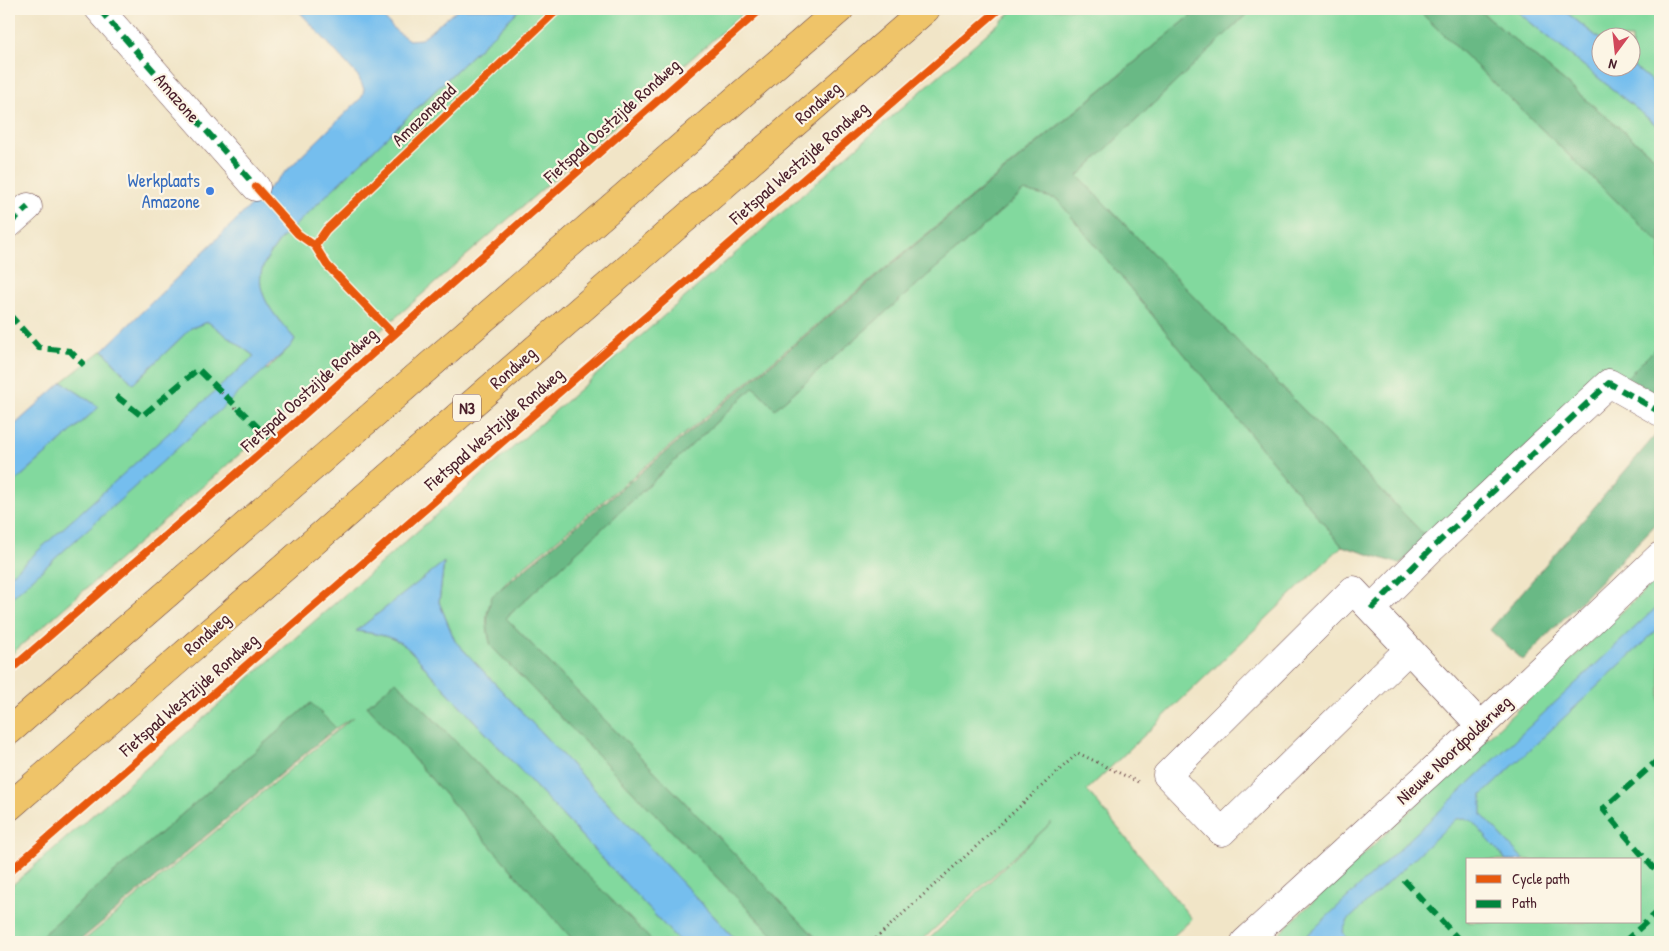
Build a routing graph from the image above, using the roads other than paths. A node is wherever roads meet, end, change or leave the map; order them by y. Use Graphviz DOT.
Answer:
graph roads {
  1 [pos="99,9"];
  2 [pos="840,9"];
  3 [pos="926,9"];
  4 [pos="256,187"];
  5 [pos="1660,412"];
  6 [pos="1660,556"];
  7 [pos="1371,609"];
  8 [pos="1408,650"];
  9 [pos="1481,726"];
  10 [pos="9,731"];
  11 [pos="9,807"];
  12 [pos="1245,942"];
  1 -- 4 [label="street, Amazone"];
  2 -- 10 [label="highway"];
  3 -- 11 [label="highway, Rondweg / N3"];
  5 -- 7 [label="street"];
  6 -- 9 [label="street, Nieuwe Noordpolderweg"];
  7 -- 8 [label="street"];
  7 -- 8 [label="street"];
  8 -- 9 [label="street"];
  9 -- 12 [label="street, Nieuwe Noordpolderweg"];
}
